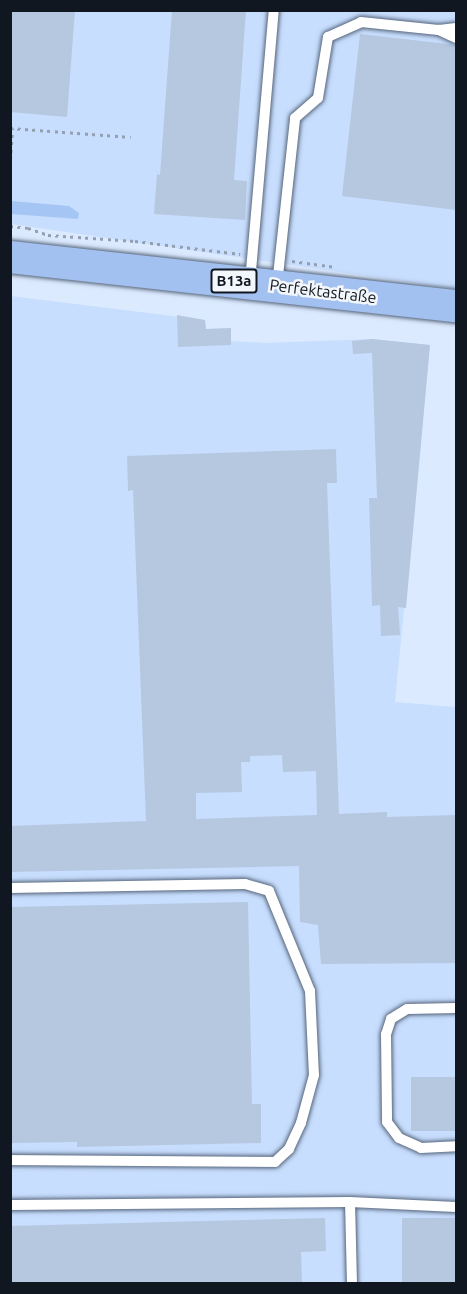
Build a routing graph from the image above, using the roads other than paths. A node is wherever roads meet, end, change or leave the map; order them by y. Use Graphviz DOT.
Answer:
graph roads {
  1 [pos="274,10"];
  2 [pos="456,28"];
  3 [pos="439,30"];
  4 [pos="456,38"];
  5 [pos="10,257"];
  6 [pos="265,271"];
  7 [pos="456,306"];
  8 [pos="10,888"];
  9 [pos="456,1008"];
  10 [pos="456,1146"];
  11 [pos="10,1160"];
  12 [pos="350,1202"];
  13 [pos="10,1205"];
  14 [pos="456,1207"];
  15 [pos="352,1284"];
  1 -- 6 [label="lane"];
  2 -- 3 [label="lane"];
  3 -- 4 [label="lane"];
  3 -- 6 [label="lane"];
  5 -- 6 [label="main road, Perfektastraße / B13a"];
  6 -- 7 [label="main road, Perfektastraße / B13a"];
  8 -- 11 [label="lane"];
  9 -- 10 [label="lane"];
  12 -- 13 [label="lane"];
  12 -- 14 [label="lane"];
  12 -- 15 [label="lane"];
}
